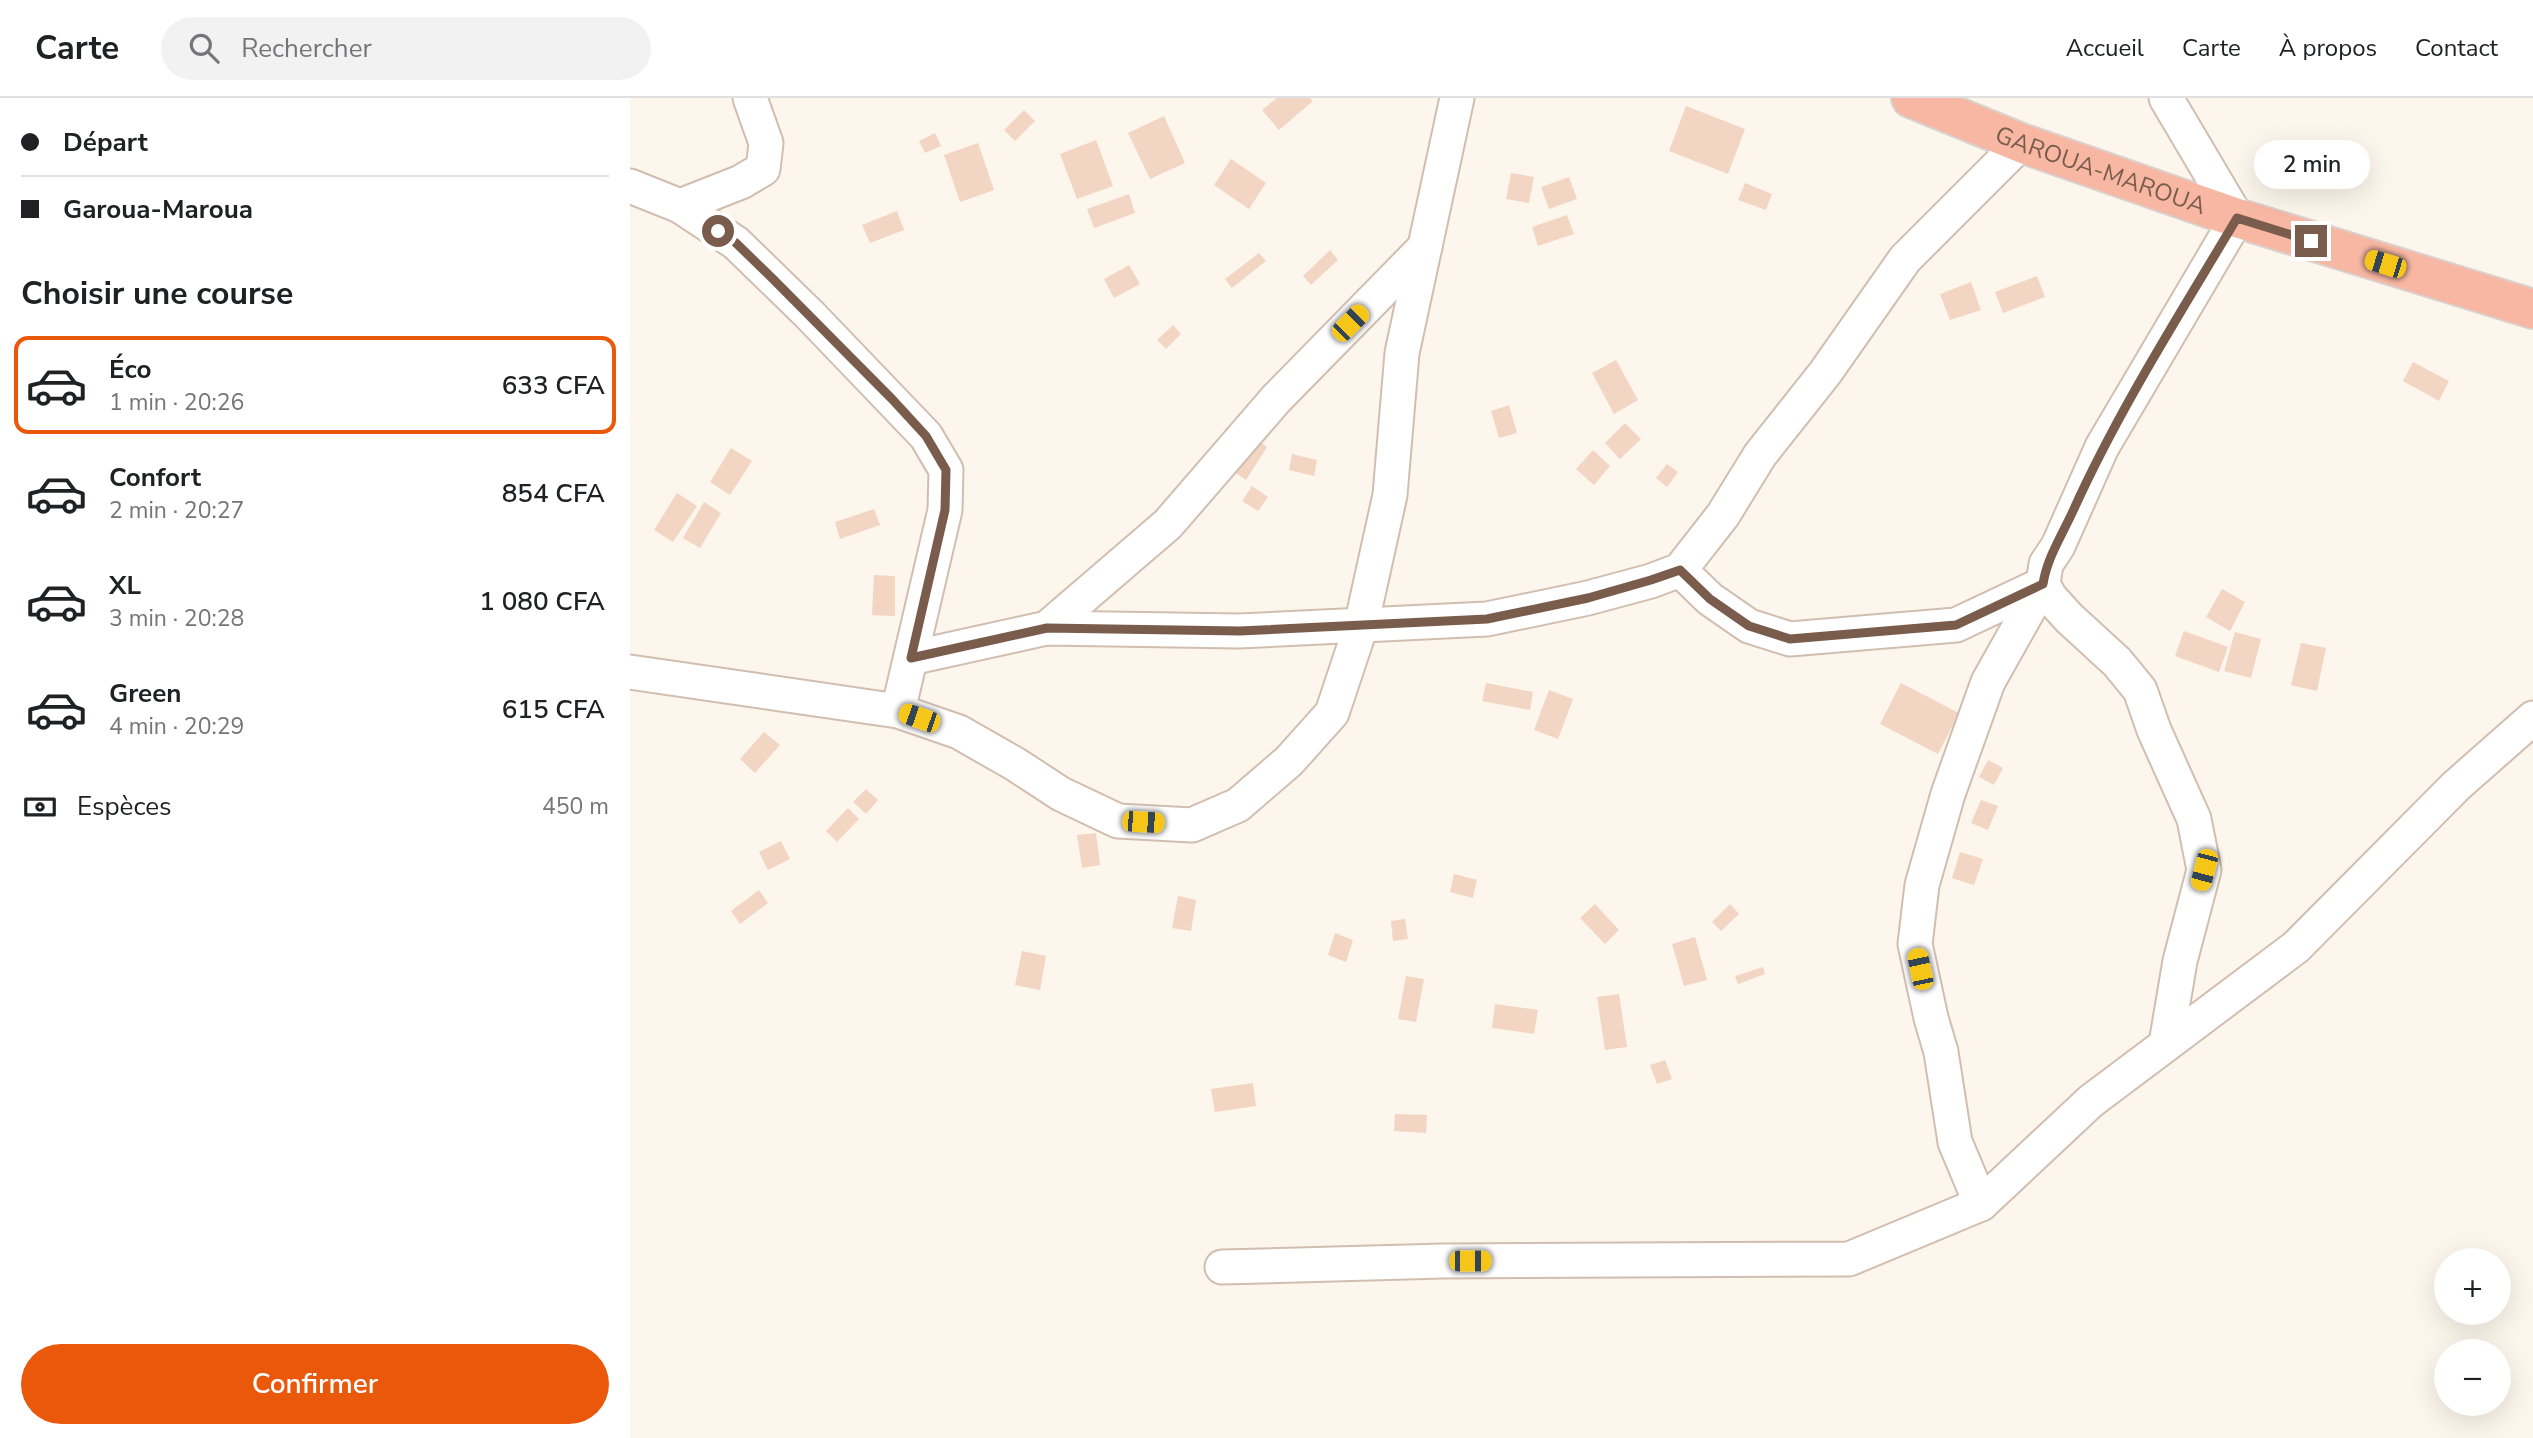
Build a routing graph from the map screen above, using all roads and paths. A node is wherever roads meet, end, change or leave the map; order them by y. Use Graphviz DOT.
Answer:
graph roads {
  1 [pos="750,98"];
  2 [pos="1457,98"];
  3 [pos="1912,98"];
  4 [pos="2166,98"];
  5 [pos="2021,143"];
  6 [pos="630,186"];
  7 [pos="680,206"];
  8 [pos="2237,218"];
  9 [pos="1425,247"];
  10 [pos="2533,309"];
  11 [pos="1680,570"];
  12 [pos="2043,584"];
  13 [pos="1361,626"];
  14 [pos="1047,628"];
  15 [pos="911,658"];
  16 [pos="630,672"];
  17 [pos="898,711"];
  18 [pos="2533,718"];
  19 [pos="2166,1044"];
  20 [pos="1981,1204"];
  21 [pos="1223,1267"];
  1 -- 7 [label="street"];
  2 -- 9 [label="street"];
  3 -- 5 [label="highway, GAROUA-MAROUA"];
  4 -- 8 [label="street"];
  5 -- 8 [label="highway, GAROUA-MAROUA"];
  5 -- 11 [label="street"];
  6 -- 7 [label="street"];
  7 -- 15 [label="street"];
  8 -- 10 [label="highway, GAROUA-MAROUA"];
  8 -- 12 [label="street"];
  9 -- 13 [label="street"];
  9 -- 14 [label="street"];
  11 -- 12 [label="street"];
  11 -- 13 [label="street"];
  12 -- 19 [label="street"];
  12 -- 20 [label="street"];
  13 -- 14 [label="street"];
  13 -- 17 [label="street"];
  14 -- 15 [label="street"];
  15 -- 17 [label="street"];
  16 -- 17 [label="street"];
  18 -- 19 [label="street"];
  19 -- 20 [label="street"];
  20 -- 21 [label="street"];
}
